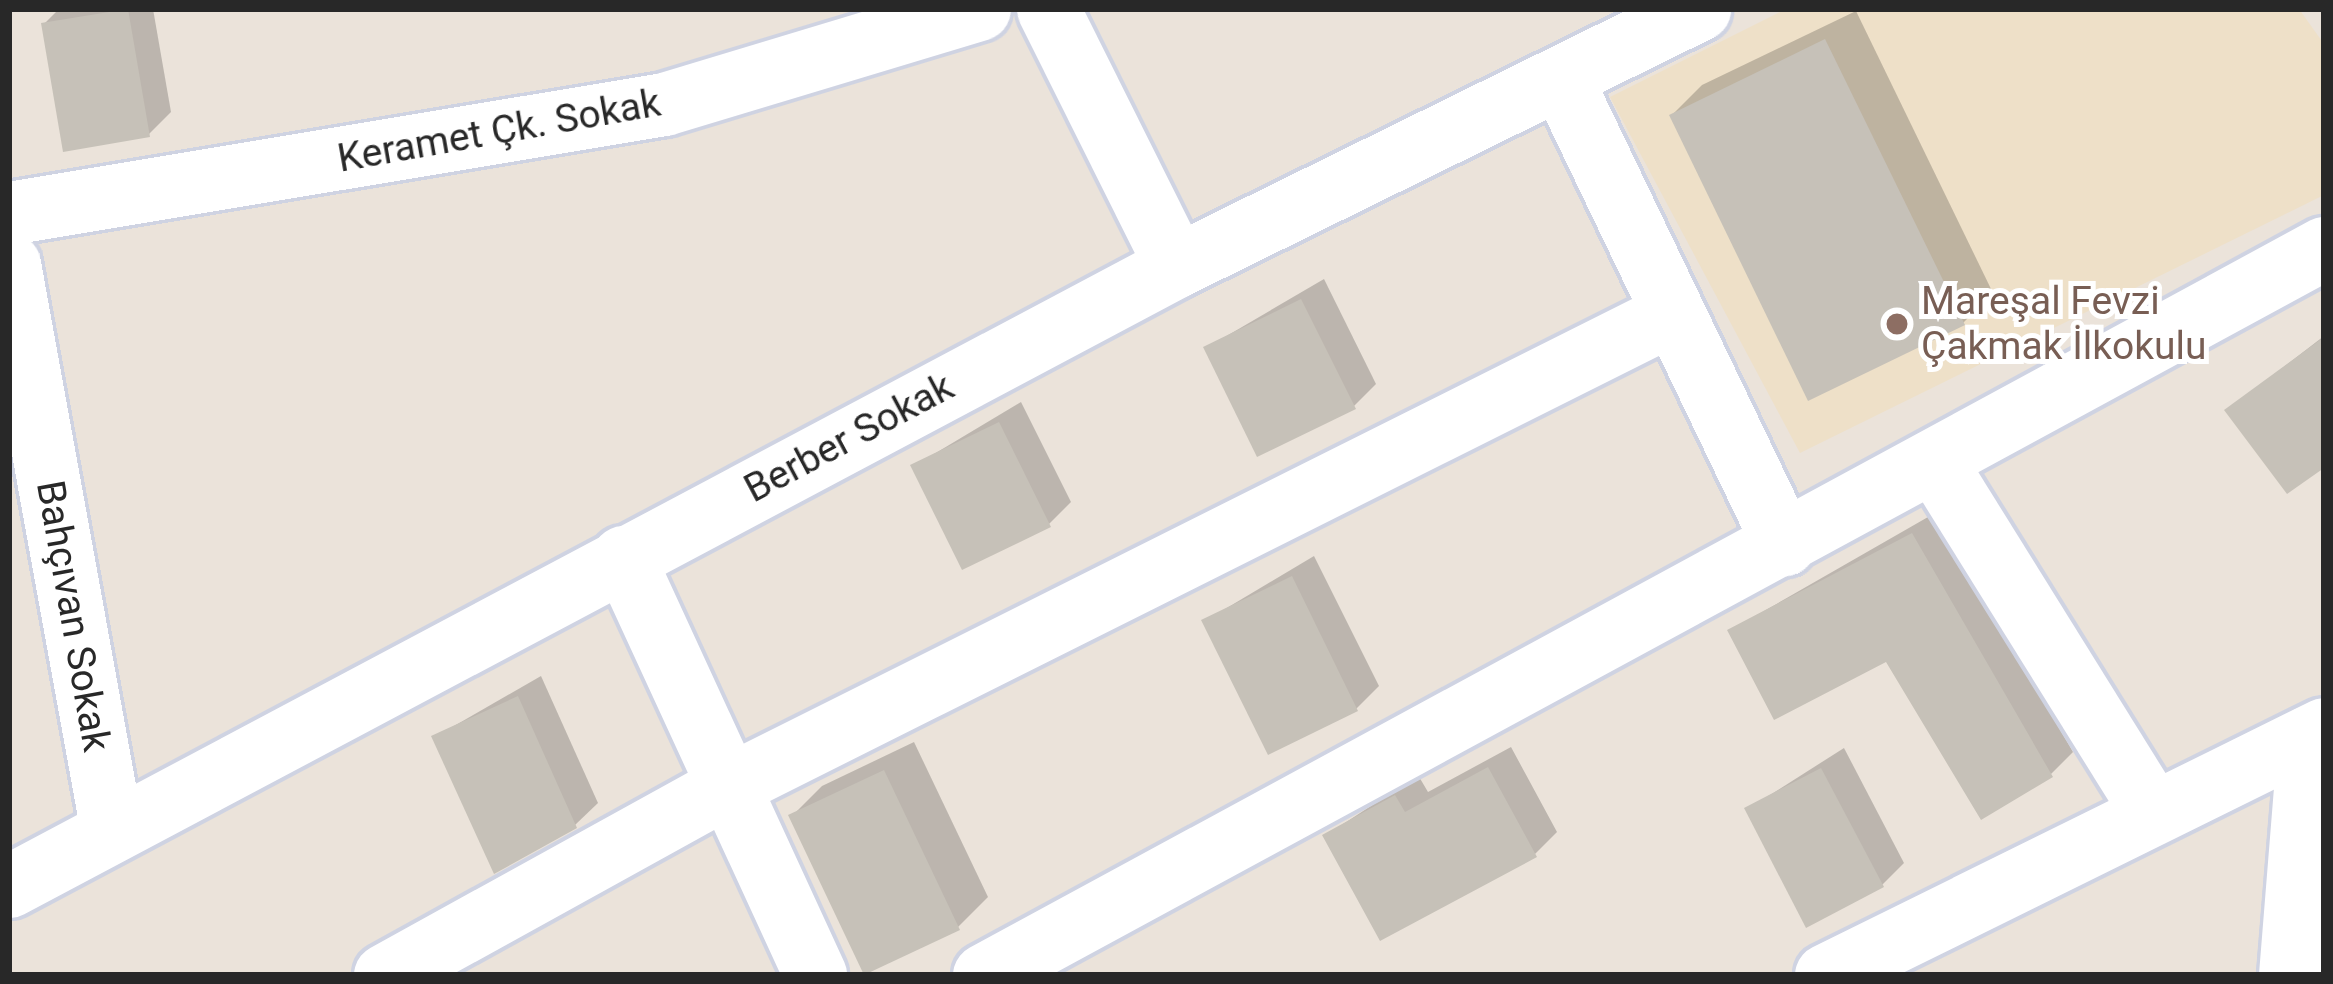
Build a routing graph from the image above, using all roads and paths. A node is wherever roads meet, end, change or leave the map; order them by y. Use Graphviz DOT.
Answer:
graph roads {
  1 [pos="979,9"];
  2 [pos="1048,9"];
  3 [pos="1699,9"];
  4 [pos="1561,80"];
  5 [pos="9,213"];
  6 [pos="2324,248"];
  7 [pos="9,264"];
  8 [pos="1176,266"];
  9 [pos="1665,317"];
  10 [pos="1934,461"];
  11 [pos="1784,544"];
  12 [pos="623,557"];
  13 [pos="2317,733"];
  14 [pos="724,788"];
  15 [pos="2149,807"];
  16 [pos="111,826"];
  17 [pos="9,886"];
  18 [pos="386,975"];
  19 [pos="815,975"];
  20 [pos="985,975"];
  21 [pos="1826,975"];
  22 [pos="2290,975"];
  1 -- 5 [label="street, Keramet Çk. Sokak"];
  2 -- 8 [label="street"];
  3 -- 4 [label="street, Berber Sokak"];
  4 -- 8 [label="street, Berber Sokak"];
  4 -- 9 [label="street"];
  6 -- 10 [label="street"];
  7 -- 16 [label="street, Bahçıvan Sokak"];
  8 -- 12 [label="street, Berber Sokak"];
  9 -- 11 [label="street"];
  9 -- 14 [label="street"];
  10 -- 11 [label="street"];
  10 -- 15 [label="street"];
  11 -- 20 [label="street"];
  12 -- 14 [label="street"];
  12 -- 16 [label="street, Berber Sokak"];
  13 -- 15 [label="street"];
  13 -- 22 [label="street"];
  14 -- 18 [label="street"];
  14 -- 19 [label="street"];
  15 -- 21 [label="street"];
  16 -- 17 [label="street, Berber Sokak"];
}
